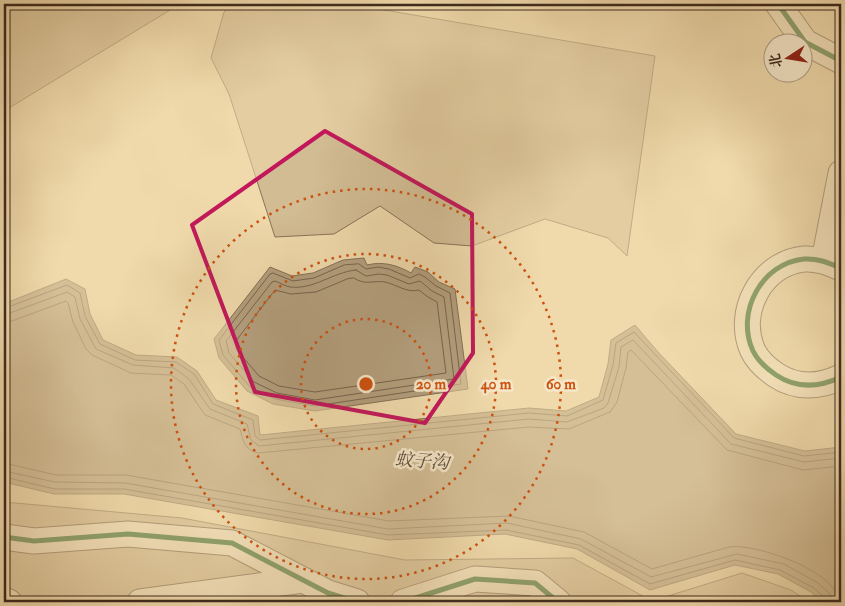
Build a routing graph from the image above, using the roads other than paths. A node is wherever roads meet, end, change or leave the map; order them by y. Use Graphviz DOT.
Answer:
graph roads {
  1 [pos="778,4"];
  2 [pos="841,62"];
  3 [pos="841,173"];
  4 [pos="833,264"];
  5 [pos="841,377"];
  6 [pos="4,537"];
  7 [pos="303,580"];
  8 [pos="4,600"];
  9 [pos="9,602"];
  10 [pos="140,602"];
  11 [pos="357,602"];
  12 [pos="403,602"];
  13 [pos="558,602"];
  1 -- 2 [label="street"];
  3 -- 4 [label="street"];
  4 -- 5 [label="street"];
  6 -- 7 [label="street"];
  7 -- 10 [label="street"];
  7 -- 11 [label="street"];
  8 -- 9 [label="street"];
  12 -- 13 [label="street"];
}
